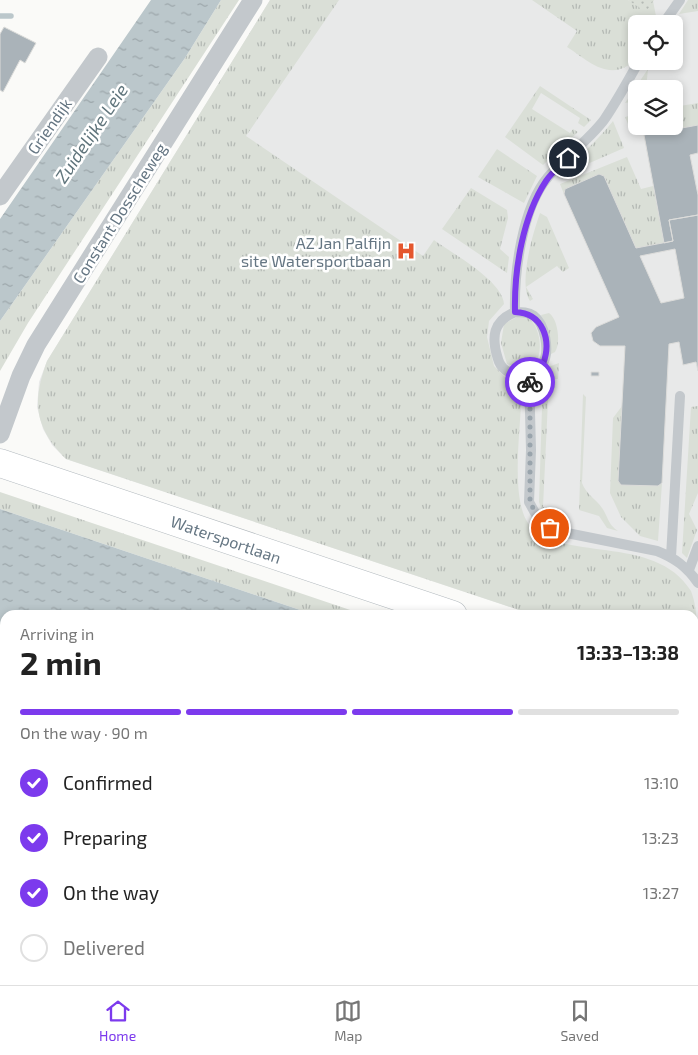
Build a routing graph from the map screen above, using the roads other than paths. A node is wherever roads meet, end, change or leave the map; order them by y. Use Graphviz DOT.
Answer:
graph roads {
  1 [pos="253,0"];
  2 [pos="680,0"];
  3 [pos="669,15"];
  4 [pos="98,57"];
  5 [pos="634,70"];
  6 [pos="0,196"];
  7 [pos="515,312"];
  8 [pos="529,374"];
  9 [pos="680,396"];
  10 [pos="0,434"];
  11 [pos="0,462"];
  12 [pos="698,546"];
  13 [pos="671,557"];
  14 [pos="689,570"];
  15 [pos="698,583"];
  16 [pos="438,610"];
  1 -- 10 [label="street, Constant Dosscheweg"];
  2 -- 3 [label="lane"];
  4 -- 6 [label="street, Griendijk"];
  5 -- 7 [label="lane"];
  7 -- 8 [label="lane"];
  7 -- 8 [label="lane"];
  8 -- 13 [label="lane"];
  9 -- 13 [label="lane"];
  11 -- 16 [label="street, Watersportlaan"];
  12 -- 14 [label="lane"];
  13 -- 14 [label="lane"];
  14 -- 15 [label="lane"];
}
